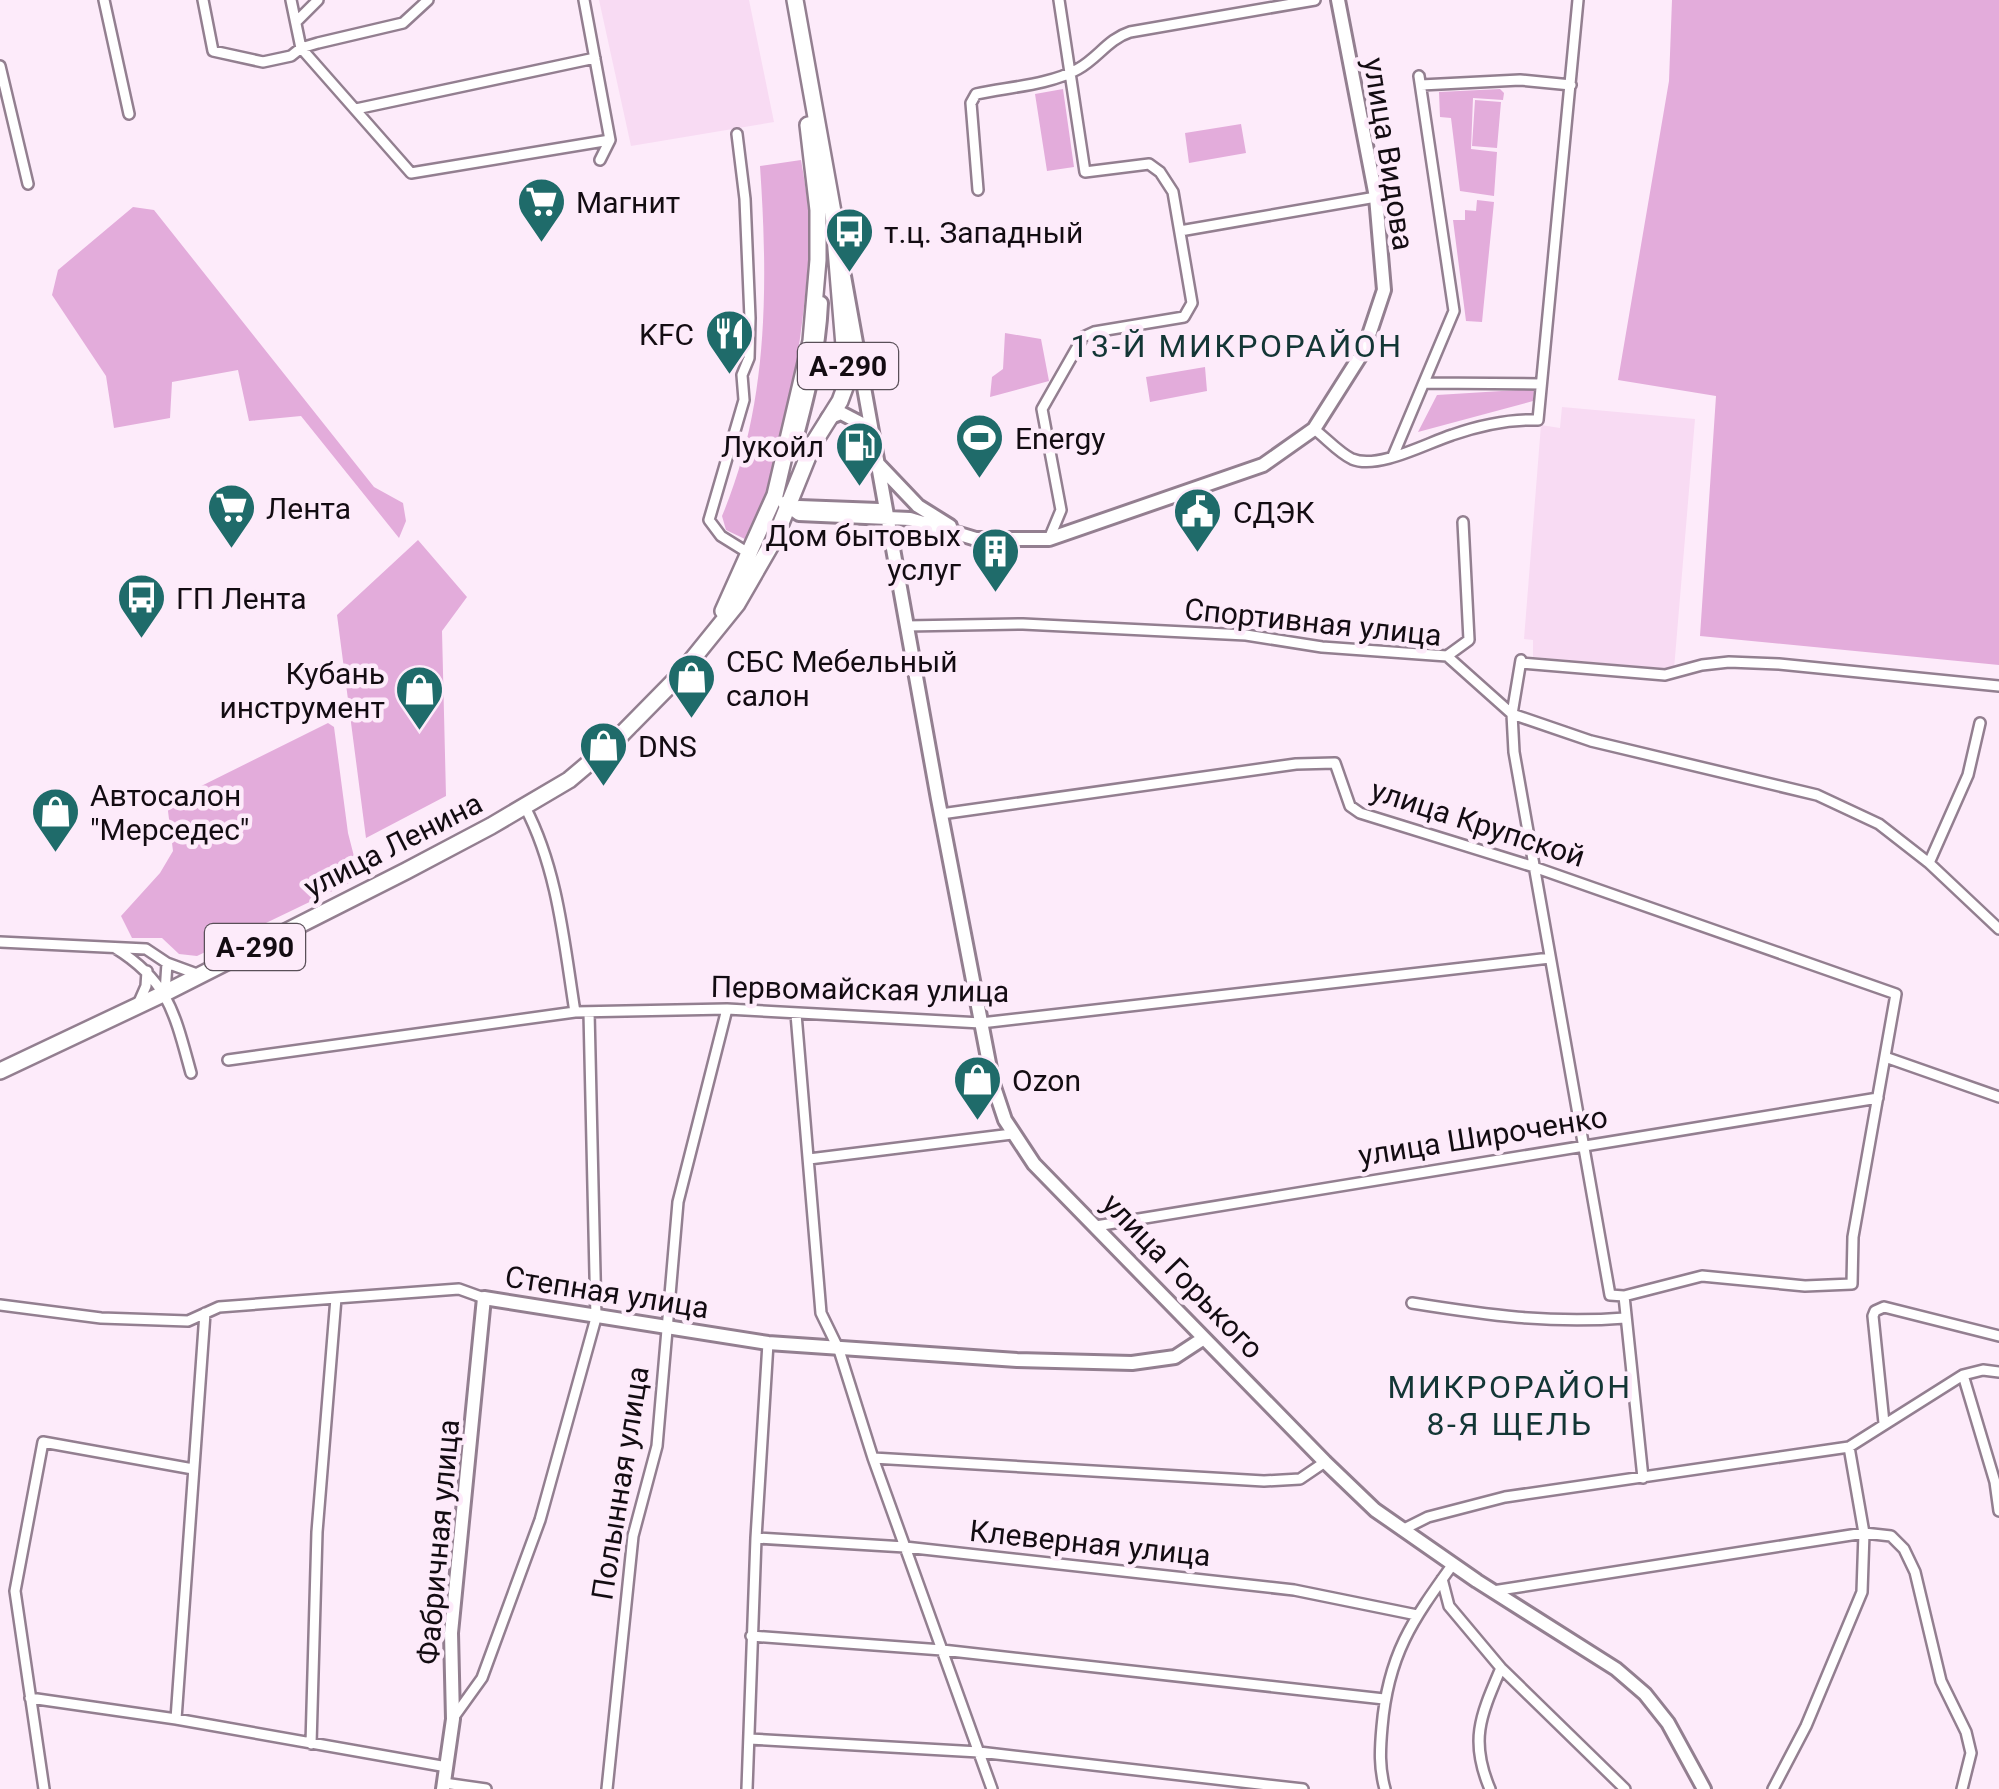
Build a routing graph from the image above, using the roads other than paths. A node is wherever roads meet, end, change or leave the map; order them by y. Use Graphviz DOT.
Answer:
graph roads {
  1 [pos="104,0"];
  2 [pos="203,0"];
  3 [pos="291,0"];
  4 [pos="318,0"];
  5 [pos="428,0"];
  6 [pos="584,0"];
  7 [pos="784,0"];
  8 [pos="795,0"];
  9 [pos="1059,0"];
  10 [pos="1315,0"];
  11 [pos="1338,0"];
  12 [pos="1578,0"];
  13 [pos="296,22"];
  14 [pos="301,48"];
  15 [pos="595,58"];
  16 [pos="0,66"];
  17 [pos="1070,73"];
  18 [pos="1572,85"];
  19 [pos="804,101"];
  20 [pos="356,109"];
  21 [pos="129,114"];
  22 [pos="737,134"];
  23 [pos="610,140"];
  24 [pos="600,160"];
  25 [pos="28,184"];
  26 [pos="978,190"];
  27 [pos="1376,197"];
  28 [pos="834,212"];
  29 [pos="1180,231"];
  30 [pos="1424,383"];
  31 [pos="1542,384"];
  32 [pos="826,418"];
  33 [pos="870,428"];
  34 [pos="1314,429"];
  35 [pos="1393,456"];
  36 [pos="876,460"];
  37 [pos="787,508"];
  38 [pos="769,510"];
  39 [pos="886,514"];
  40 [pos="816,516"];
  41 [pos="1463,522"];
  42 [pos="965,535"];
  43 [pos="775,538"];
  44 [pos="1049,539"];
  45 [pos="750,554"];
  46 [pos="906,626"];
  47 [pos="714,633"];
  48 [pos="1447,656"];
  49 [pos="1999,686"];
  50 [pos="1512,714"];
  51 [pos="1980,723"];
  52 [pos="525,807"];
  53 [pos="941,814"];
  54 [pos="1929,863"];
  55 [pos="1532,866"];
  56 [pos="1999,929"];
  57 [pos="0,942"];
  58 [pos="109,945"];
  59 [pos="1550,958"];
  60 [pos="168,963"];
  61 [pos="147,971"];
  62 [pos="199,975"];
  63 [pos="165,993"];
  64 [pos="136,1007"];
  65 [pos="727,1009"];
  66 [pos="575,1012"];
  67 [pos="589,1012"];
  68 [pos="796,1014"];
  69 [pos="981,1023"];
  70 [pos="1884,1057"];
  71 [pos="228,1060"];
  72 [pos="0,1072"];
  73 [pos="191,1073"];
  74 [pos="1999,1097"];
  75 [pos="1878,1098"];
  76 [pos="1012,1134"];
  77 [pos="1582,1145"];
  78 [pos="809,1159"];
  79 [pos="1096,1226"];
  80 [pos="1624,1296"];
  81 [pos="336,1298"];
  82 [pos="484,1298"];
  83 [pos="1412,1303"];
  84 [pos="0,1305"];
  85 [pos="205,1313"];
  86 [pos="596,1318"];
  87 [pos="1626,1318"];
  88 [pos="668,1326"];
  89 [pos="1999,1336"];
  90 [pos="1204,1338"];
  91 [pos="768,1343"];
  92 [pos="839,1350"];
  93 [pos="1999,1372"];
  94 [pos="1963,1375"];
  95 [pos="1884,1424"];
  96 [pos="1849,1447"];
  97 [pos="873,1458"];
  98 [pos="1324,1462"];
  99 [pos="193,1469"];
  100 [pos="1643,1478"];
  101 [pos="1999,1511"];
  102 [pos="1402,1530"];
  103 [pos="1864,1534"];
  104 [pos="756,1538"];
  105 [pos="905,1547"];
  106 [pos="1453,1564"];
  107 [pos="1442,1580"];
  108 [pos="0,1590"];
  109 [pos="1493,1590"];
  110 [pos="15,1591"];
  111 [pos="1417,1615"];
  112 [pos="752,1636"];
  113 [pos="942,1650"];
  114 [pos="1501,1668"];
  115 [pos="30,1698"];
  116 [pos="1384,1699"];
  117 [pos="452,1719"];
  118 [pos="176,1720"];
  119 [pos="749,1739"];
  120 [pos="312,1744"];
  121 [pos="979,1752"];
  122 [pos="447,1767"];
  123 [pos="444,1786"];
  124 [pos="44,1789"];
  125 [pos="486,1789"];
  126 [pos="607,1789"];
  127 [pos="747,1789"];
  128 [pos="992,1789"];
  129 [pos="1303,1789"];
  130 [pos="1384,1789"];
  131 [pos="1490,1789"];
  132 [pos="1625,1789"];
  133 [pos="1704,1789"];
  134 [pos="1773,1789"];
  135 [pos="1962,1789"];
  1 -- 21 [label="street"];
  2 -- 14 [label="street"];
  3 -- 13 [label="street"];
  4 -- 13 [label="street"];
  5 -- 14 [label="street"];
  6 -- 15 [label="street"];
  7 -- 19 [label="highway"];
  8 -- 28 [label="highway"];
  9 -- 17 [label="street"];
  10 -- 17 [label="street"];
  11 -- 27 [label="main road, улица Видова"];
  12 -- 18 [label="street"];
  13 -- 14 [label="street"];
  14 -- 20 [label="street"];
  15 -- 20 [label="street"];
  15 -- 23 [label="street"];
  16 -- 25 [label="street"];
  17 -- 26 [label="street"];
  17 -- 29 [label="street"];
  18 -- 30 [label="street"];
  18 -- 31 [label="street"];
  19 -- 37 [label="main road"];
  19 -- 38 [label="highway, А-290"];
  20 -- 23 [label="street"];
  22 -- 45 [label="street"];
  23 -- 24 [label="street"];
  27 -- 29 [label="street"];
  27 -- 34 [label="main road, улица Видова"];
  28 -- 32 [label="highway, А-290"];
  28 -- 33 [label="main road"];
  29 -- 44 [label="street"];
  30 -- 31 [label="street"];
  30 -- 35 [label="street"];
  31 -- 35 [label="street"];
  32 -- 33 [label="main road"];
  32 -- 37 [label="highway, А-290"];
  33 -- 36 [label="main road"];
  34 -- 35 [label="street"];
  34 -- 44 [label="main road, улица Видова"];
  36 -- 39 [label="main road"];
  36 -- 42 [label="main road"];
  37 -- 38 [label="main road"];
  37 -- 39 [label="main road"];
  37 -- 40 [label="main road"];
  37 -- 43 [label="highway, А-290"];
  38 -- 45 [label="highway, А-290"];
  39 -- 40 [label="main road"];
  39 -- 42 [label="main road, улица Видова"];
  39 -- 46 [label="main road, улица Горького"];
  40 -- 43 [label="main road"];
  41 -- 48 [label="street"];
  42 -- 44 [label="main road, улица Видова"];
  43 -- 47 [label="highway, А-290"];
  45 -- 47 [label="highway, А-290"];
  46 -- 48 [label="street, Спортивная улица"];
  46 -- 53 [label="main road, улица Горького"];
  47 -- 52 [label="highway, улица Ленина / А-290"];
  48 -- 50 [label="street, Спортивная улица"];
  49 -- 50 [label="street"];
  50 -- 54 [label="street, Спортивная улица"];
  50 -- 55 [label="street"];
  51 -- 54 [label="street"];
  52 -- 62 [label="highway, улица Ленина / А-290"];
  52 -- 66 [label="street"];
  53 -- 55 [label="street, улица Крупской"];
  53 -- 69 [label="main road, улица Горького"];
  54 -- 56 [label="street, Спортивная улица"];
  55 -- 59 [label="street"];
  55 -- 70 [label="street, улица Крупской"];
  57 -- 58 [label="street"];
  58 -- 60 [label="street"];
  58 -- 61 [label="street"];
  59 -- 69 [label="street, Первомайская улица"];
  59 -- 77 [label="street"];
  60 -- 62 [label="street"];
  60 -- 63 [label="street"];
  61 -- 63 [label="street"];
  61 -- 64 [label="street"];
  62 -- 63 [label="highway, улица Ленина / А-290"];
  63 -- 64 [label="highway, улица Ленина / А-290"];
  63 -- 73 [label="street"];
  64 -- 72 [label="highway, улица Ленина / А-290"];
  65 -- 67 [label="street, Первомайская улица"];
  65 -- 68 [label="street, Первомайская улица"];
  65 -- 88 [label="street, Полынная улица"];
  66 -- 67 [label="street, Первомайская улица"];
  66 -- 71 [label="street, Первомайская улица"];
  67 -- 86 [label="street"];
  68 -- 69 [label="street, Первомайская улица"];
  68 -- 78 [label="street"];
  69 -- 76 [label="main road, улица Горького"];
  70 -- 74 [label="street"];
  70 -- 75 [label="street"];
  75 -- 77 [label="street, улица Широченко"];
  75 -- 80 [label="street"];
  76 -- 78 [label="street"];
  76 -- 79 [label="main road, улица Горького"];
  77 -- 79 [label="street, улица Широченко"];
  77 -- 80 [label="street"];
  78 -- 92 [label="street"];
  79 -- 90 [label="main road, улица Горького"];
  80 -- 87 [label="street"];
  81 -- 82 [label="street, Степная улица"];
  81 -- 85 [label="street, Степная улица"];
  81 -- 120 [label="street"];
  82 -- 86 [label="main road, Степная улица"];
  82 -- 117 [label="main road, Фабричная улица"];
  83 -- 87 [label="street"];
  84 -- 85 [label="street, Степная улица"];
  85 -- 99 [label="street"];
  86 -- 88 [label="main road, Степная улица"];
  86 -- 117 [label="street"];
  87 -- 100 [label="street"];
  88 -- 91 [label="main road, Степная улица"];
  88 -- 126 [label="street, Полынная улица"];
  89 -- 95 [label="street"];
  90 -- 92 [label="main road, Степная улица"];
  90 -- 98 [label="main road, улица Горького"];
  91 -- 92 [label="main road, Степная улица"];
  91 -- 104 [label="street"];
  92 -- 97 [label="street"];
  93 -- 94 [label="street"];
  94 -- 95 [label="street"];
  94 -- 101 [label="street"];
  95 -- 96 [label="street"];
  96 -- 100 [label="street"];
  96 -- 103 [label="street"];
  97 -- 98 [label="street"];
  97 -- 105 [label="street"];
  98 -- 102 [label="main road, улица Горького"];
  99 -- 110 [label="street"];
  99 -- 118 [label="street"];
  100 -- 102 [label="street"];
  102 -- 106 [label="main road, улица Горького"];
  103 -- 109 [label="street"];
  103 -- 134 [label="street"];
  103 -- 135 [label="street"];
  104 -- 105 [label="street, Клеверная улица"];
  104 -- 112 [label="street"];
  105 -- 111 [label="street, Клеверная улица"];
  105 -- 113 [label="street"];
  106 -- 107 [label="street"];
  106 -- 109 [label="main road, улица Горького"];
  107 -- 111 [label="street"];
  107 -- 114 [label="street"];
  108 -- 110 [label="street"];
  109 -- 133 [label="main road, улица Горького"];
  110 -- 115 [label="street"];
  111 -- 116 [label="street"];
  112 -- 113 [label="street"];
  112 -- 119 [label="street"];
  113 -- 116 [label="street"];
  113 -- 121 [label="street"];
  114 -- 131 [label="street"];
  114 -- 132 [label="street"];
  115 -- 118 [label="street"];
  115 -- 124 [label="street"];
  116 -- 130 [label="street"];
  117 -- 122 [label="main road, Фабричная улица"];
  118 -- 120 [label="street"];
  119 -- 121 [label="street"];
  119 -- 127 [label="street"];
  120 -- 122 [label="street"];
  121 -- 128 [label="street"];
  121 -- 129 [label="street"];
  122 -- 123 [label="main road, Фабричная улица"];
  123 -- 125 [label="street"];
}
